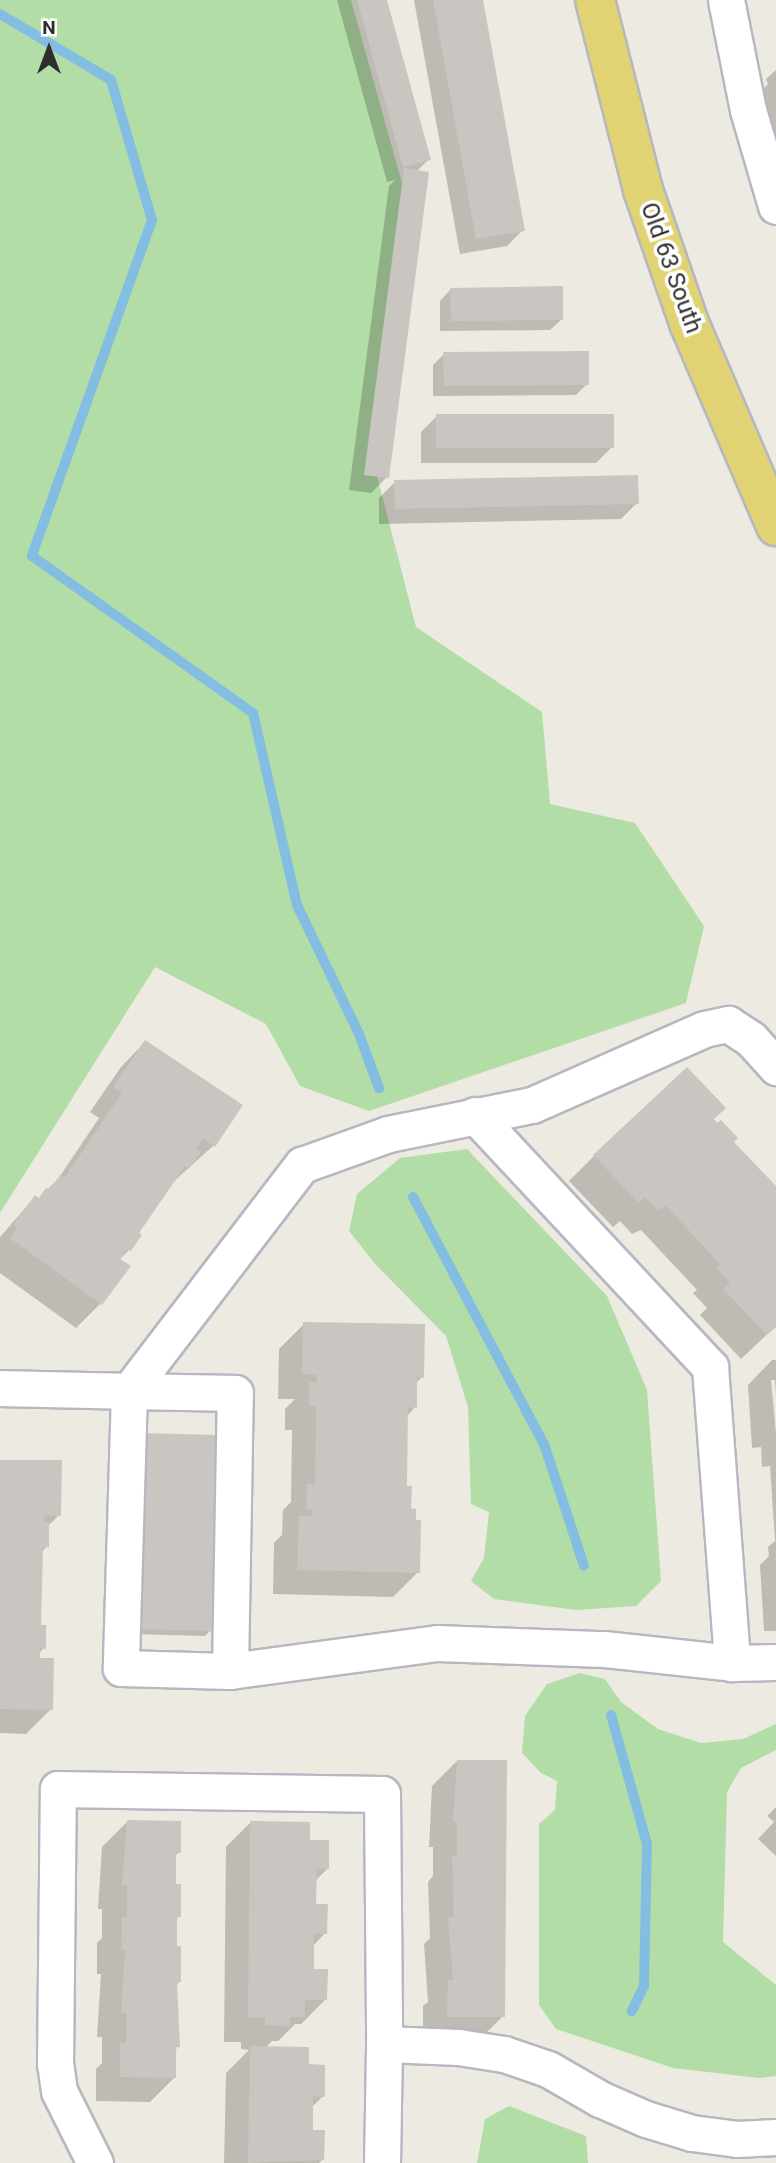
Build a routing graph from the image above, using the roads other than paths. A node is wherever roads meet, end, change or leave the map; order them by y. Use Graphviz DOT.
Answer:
graph roads {
  1 [pos="595,0"];
  2 [pos="726,0"];
  3 [pos="776,206"];
  4 [pos="776,526"];
  5 [pos="776,1067"];
  6 [pos="475,1115"];
  7 [pos="0,1388"];
  8 [pos="129,1391"];
  9 [pos="776,1662"];
  10 [pos="732,1663"];
  11 [pos="230,1671"];
  12 [pos="384,2044"];
  13 [pos="776,2137"];
  14 [pos="95,2163"];
  15 [pos="382,2163"];
  1 -- 4 [label="main road, Old 63 South"];
  2 -- 3 [label="lane"];
  5 -- 6 [label="lane"];
  6 -- 8 [label="lane"];
  6 -- 10 [label="lane"];
  7 -- 8 [label="lane"];
  8 -- 11 [label="lane"];
  8 -- 11 [label="lane"];
  9 -- 10 [label="lane"];
  10 -- 11 [label="lane"];
  12 -- 13 [label="lane"];
  12 -- 14 [label="lane"];
  12 -- 15 [label="lane"];
}
